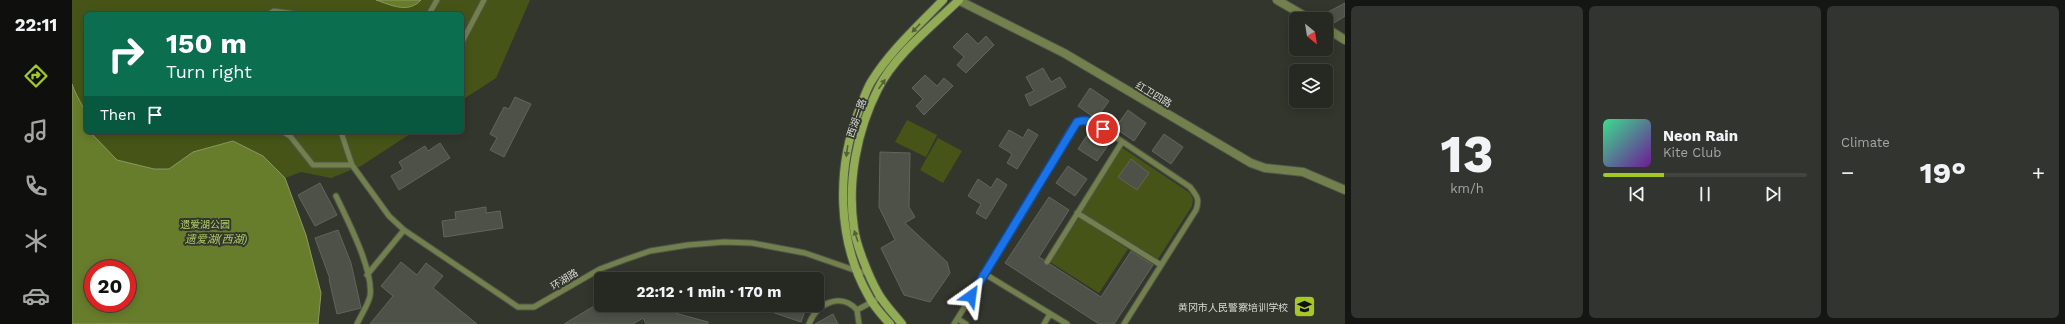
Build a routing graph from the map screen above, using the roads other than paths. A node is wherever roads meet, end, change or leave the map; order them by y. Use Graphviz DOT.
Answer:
graph roads {
  1 [pos="437,0"];
  2 [pos="484,0"];
  3 [pos="943,0"];
  4 [pos="958,0"];
  5 [pos="1277,0"];
  6 [pos="430,12"];
  7 [pos="1298,12"];
  8 [pos="1333,32"];
  9 [pos="464,38"];
  10 [pos="1345,40"];
  11 [pos="286,134"];
  12 [pos="342,134"];
  13 [pos="1122,142"];
  14 [pos="352,165"];
  15 [pos="1345,190"];
  16 [pos="336,196"];
  17 [pos="1077,213"];
  18 [pos="404,230"];
  19 [pos="1046,262"];
  20 [pos="1161,266"];
  21 [pos="857,271"];
  22 [pos="868,273"];
  23 [pos="985,274"];
  24 [pos="368,276"];
  25 [pos="881,297"];
  26 [pos="872,302"];
  27 [pos="857,310"];
  28 [pos="1050,314"];
  29 [pos="958,319"];
  30 [pos="357,324"];
  31 [pos="809,324"];
  32 [pos="859,324"];
  33 [pos="890,324"];
  34 [pos="902,324"];
  35 [pos="954,324"];
  36 [pos="966,324"];
  37 [pos="1044,324"];
  38 [pos="1067,324"];
  39 [pos="1124,324"];
  1 -- 6 [label="lane"];
  2 -- 9 [label="lane"];
  3 -- 21 [label="main road, 西湖一路, one-way"];
  4 -- 15 [label="street, 红卫四路"];
  22 -- 4 [label="main road, 西湖一路, one-way"];
  5 -- 7 [label="street"];
  8 -- 10 [label="street"];
  11 -- 14 [label="lane"];
  12 -- 14 [label="lane, 环湖路"];
  13 -- 17 [label="lane"];
  13 -- 20 [label="lane"];
  13 -- 23 [label="lane"];
  14 -- 18 [label="lane, 环湖路"];
  16 -- 24 [label="lane"];
  17 -- 19 [label="lane"];
  17 -- 20 [label="lane"];
  18 -- 21 [label="lane, 环湖路"];
  18 -- 24 [label="lane"];
  20 -- 39 [label="lane"];
  21 -- 22 [label="lane, 环湖路"];
  21 -- 26 [label="main road, 西湖一路"];
  22 -- 25 [label="main road, 西湖一路"];
  23 -- 28 [label="lane"];
  23 -- 29 [label="lane"];
  24 -- 30 [label="lane"];
  25 -- 26 [label="lane"];
  25 -- 34 [label="main road, 西湖一路"];
  26 -- 27 [label="lane"];
  26 -- 33 [label="main road, 西湖一路"];
  27 -- 31 [label="lane"];
  27 -- 32 [label="lane"];
  28 -- 37 [label="lane"];
  28 -- 38 [label="lane"];
  29 -- 35 [label="lane"];
  29 -- 36 [label="lane"];
}
